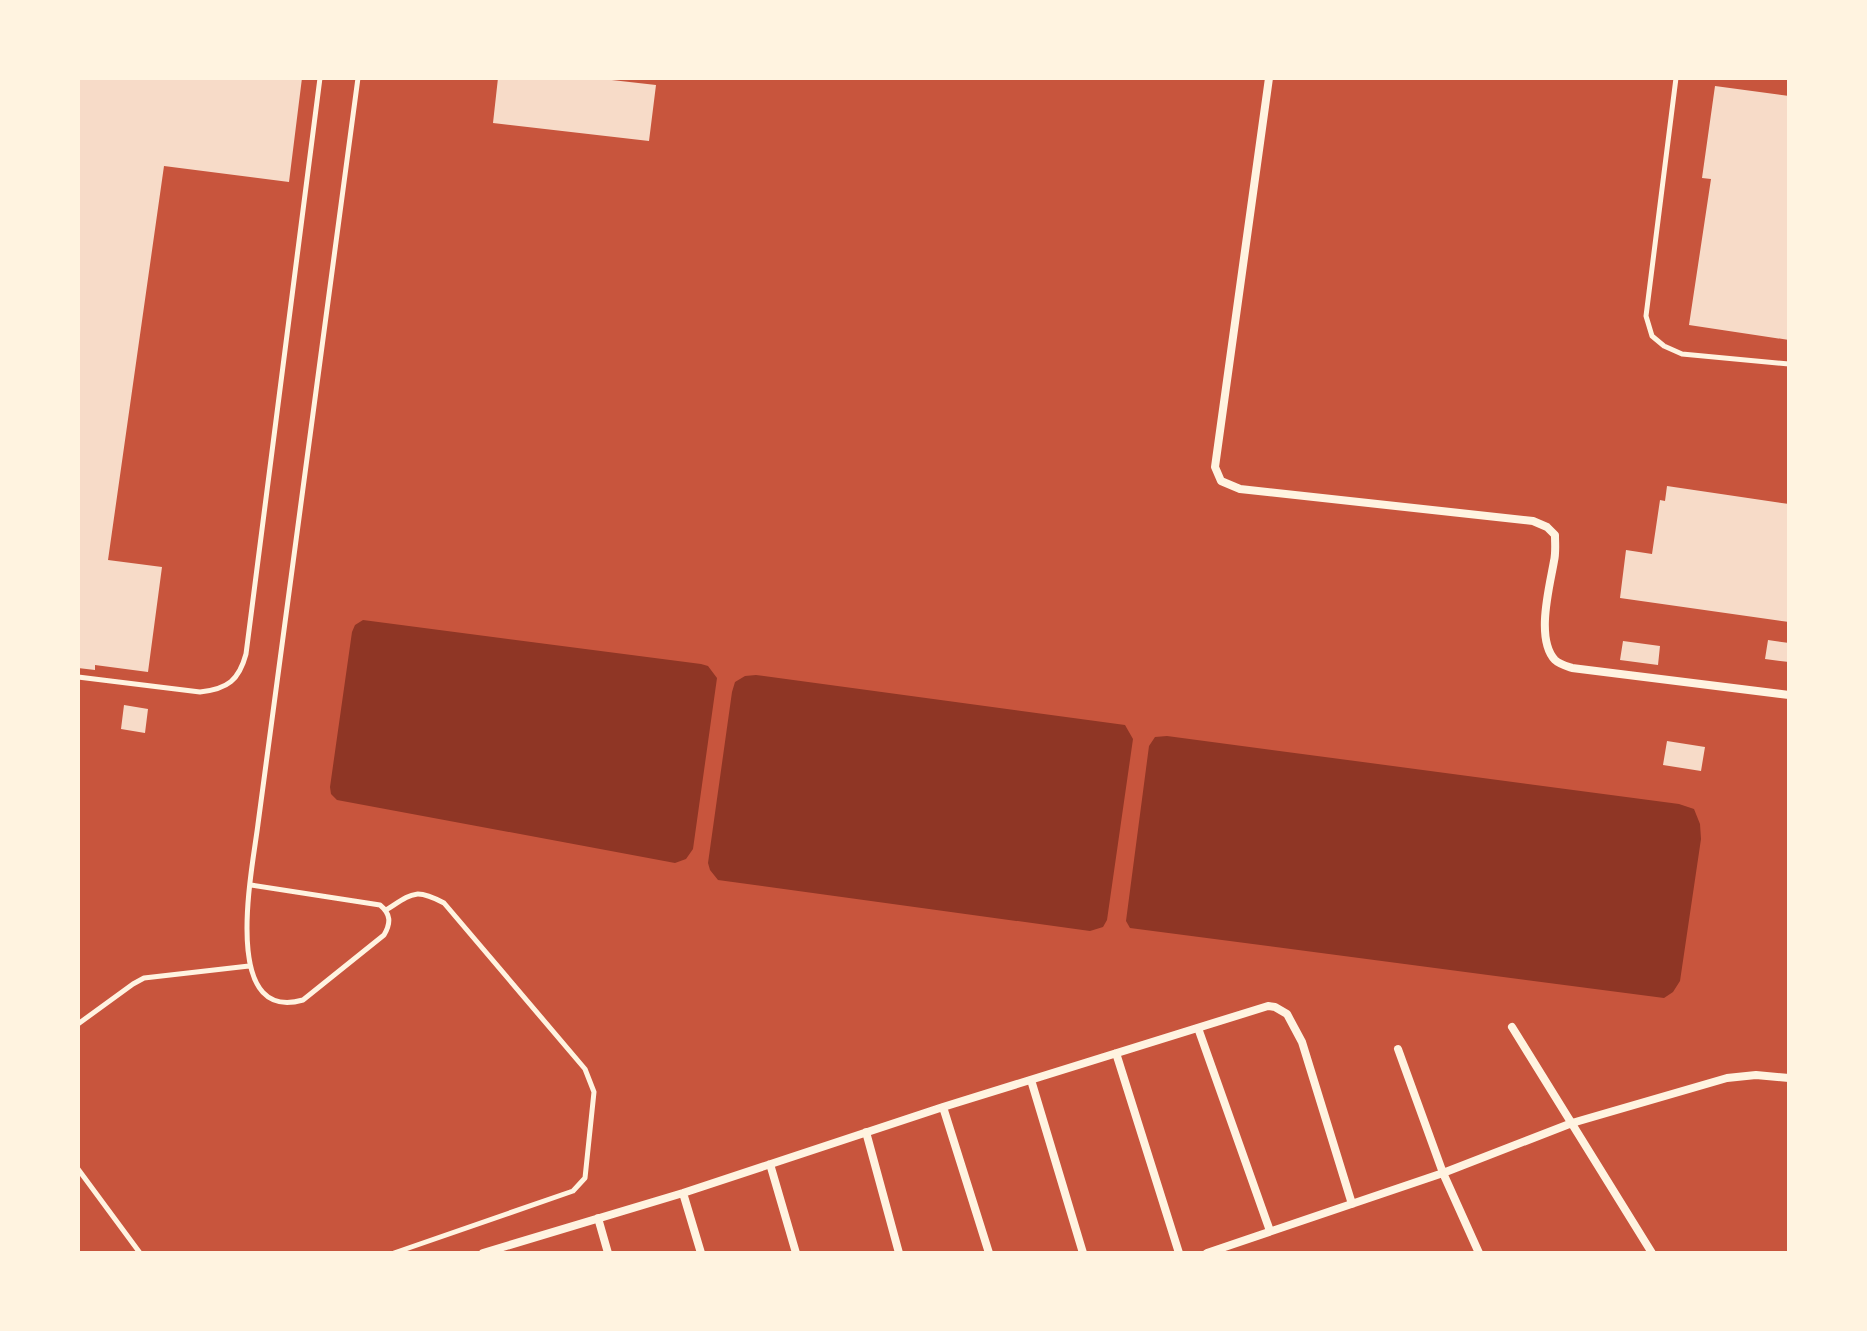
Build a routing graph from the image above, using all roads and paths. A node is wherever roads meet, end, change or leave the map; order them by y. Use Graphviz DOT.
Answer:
graph roads {
  1 [pos="320,78"];
  2 [pos="358,78"];
  3 [pos="1269,78"];
  4 [pos="1676,78"];
  5 [pos="1789,364"];
  6 [pos="78,677"];
  7 [pos="1789,695"];
  8 [pos="251,885"];
  9 [pos="386,910"];
  10 [pos="249,966"];
  11 [pos="78,1024"];
  12 [pos="1512,1027"];
  13 [pos="1198,1028"];
  14 [pos="1398,1049"];
  15 [pos="1116,1053"];
  16 [pos="1789,1078"];
  17 [pos="1031,1080"];
  18 [pos="943,1107"];
  19 [pos="1572,1123"];
  20 [pos="866,1132"];
  21 [pos="770,1164"];
  22 [pos="78,1169"];
  23 [pos="1443,1173"];
  24 [pos="683,1193"];
  25 [pos="1352,1204"];
  26 [pos="598,1218"];
  27 [pos="1270,1231"];
  28 [pos="513,1243"];
  29 [pos="140,1253"];
  30 [pos="394,1253"];
  31 [pos="483,1253"];
  32 [pos="516,1253"];
  33 [pos="608,1253"];
  34 [pos="701,1253"];
  35 [pos="796,1253"];
  36 [pos="899,1253"];
  37 [pos="989,1253"];
  38 [pos="1083,1253"];
  39 [pos="1179,1253"];
  40 [pos="1207,1253"];
  41 [pos="1479,1253"];
  42 [pos="1652,1253"];
  1 -- 6 [label="lane"];
  2 -- 8 [label="lane"];
  3 -- 7 [label="street"];
  4 -- 5 [label="lane"];
  8 -- 9 [label="lane"];
  8 -- 10 [label="lane"];
  9 -- 10 [label="lane"];
  9 -- 30 [label="lane"];
  10 -- 11 [label="lane"];
  12 -- 19 [label="street"];
  13 -- 15 [label="street"];
  13 -- 25 [label="street"];
  13 -- 27 [label="street"];
  14 -- 23 [label="street"];
  15 -- 17 [label="street"];
  15 -- 39 [label="street"];
  16 -- 19 [label="street"];
  17 -- 18 [label="street"];
  17 -- 38 [label="street"];
  18 -- 20 [label="street"];
  18 -- 37 [label="street"];
  19 -- 23 [label="street"];
  19 -- 42 [label="street"];
  20 -- 21 [label="street"];
  20 -- 36 [label="street"];
  21 -- 24 [label="street"];
  21 -- 35 [label="street"];
  22 -- 29 [label="lane"];
  23 -- 25 [label="street"];
  23 -- 41 [label="street"];
  24 -- 26 [label="street"];
  24 -- 34 [label="street"];
  25 -- 27 [label="street"];
  26 -- 28 [label="street"];
  26 -- 33 [label="street"];
  27 -- 40 [label="street"];
  28 -- 31 [label="street"];
  28 -- 32 [label="street"];
}
